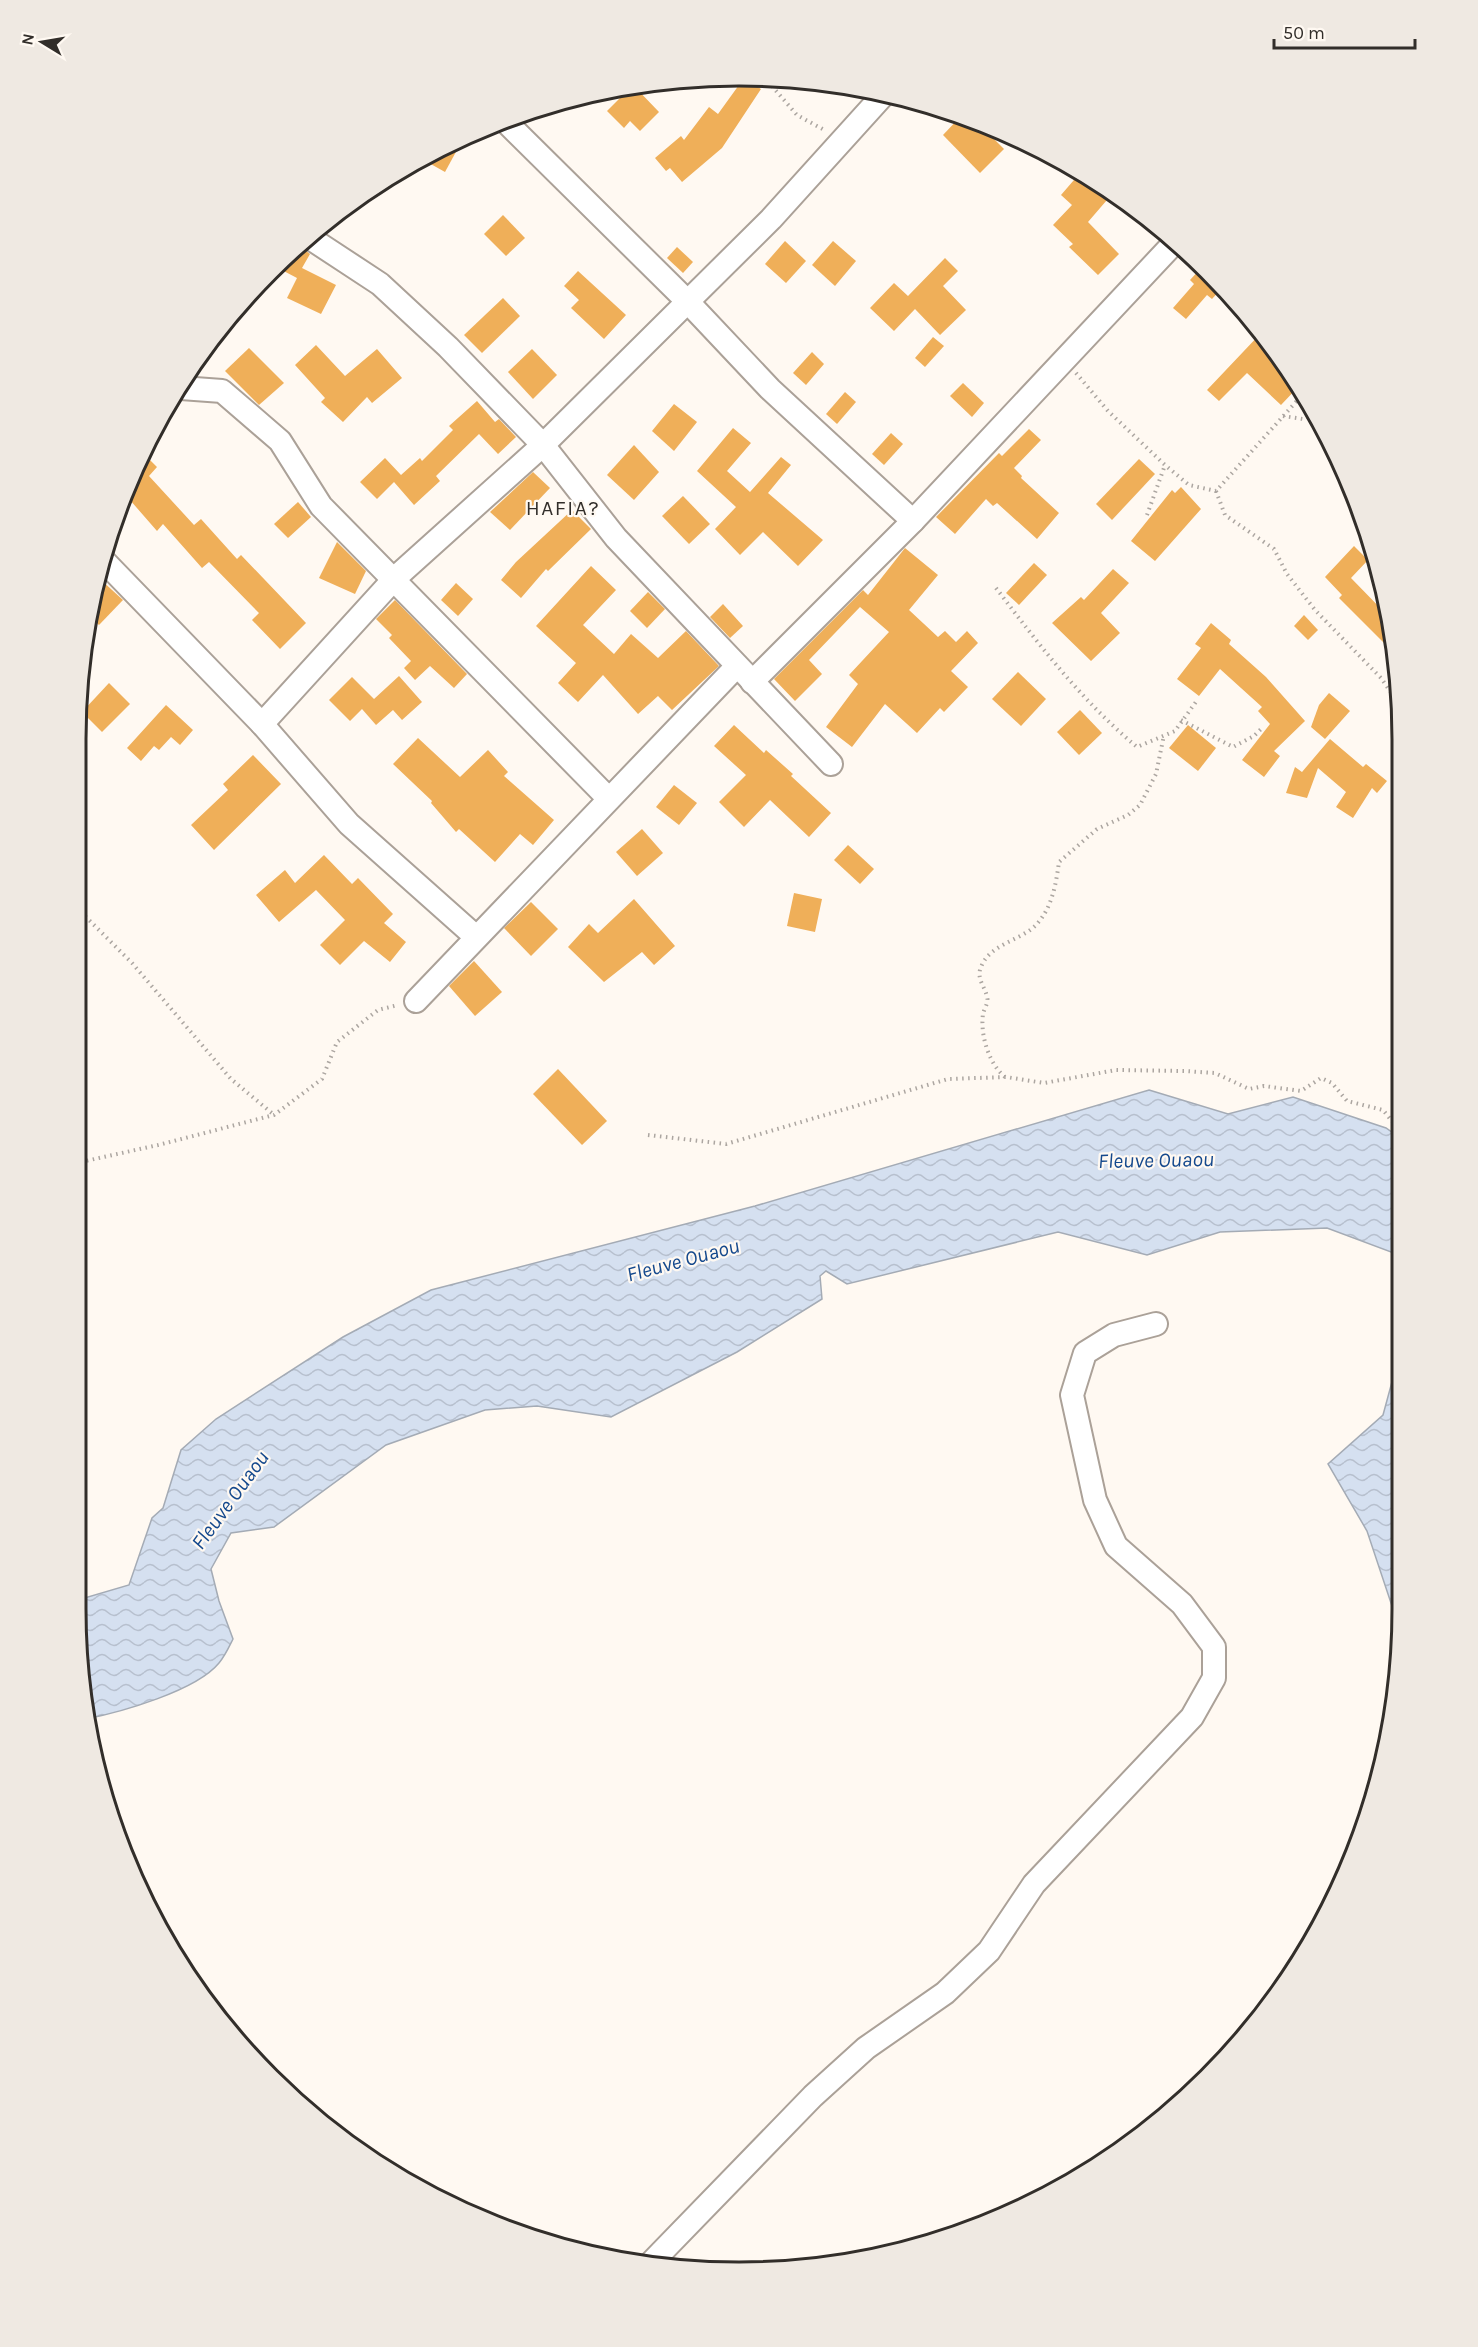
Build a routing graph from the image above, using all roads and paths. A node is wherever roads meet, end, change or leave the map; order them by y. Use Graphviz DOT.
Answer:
graph roads {
  1 [pos="772,87"];
  2 [pos="878,101"];
  3 [pos="511,127"];
  4 [pos="843,140"];
  5 [pos="316,242"];
  6 [pos="1170,248"];
  7 [pos="687,301"];
  8 [pos="1064,359"];
  9 [pos="188,389"];
  10 [pos="1297,400"];
  11 [pos="1283,416"];
  12 [pos="1308,418"];
  13 [pos="543,445"];
  14 [pos="1165,465"];
  15 [pos="1216,491"];
  16 [pos="1147,515"];
  17 [pos="913,521"];
  18 [pos="109,566"];
  19 [pos="395,578"];
  20 [pos="996,588"];
  21 [pos="745,674"];
  22 [pos="1391,692"];
  23 [pos="1198,699"];
  24 [pos="1181,720"];
  25 [pos="262,724"];
  26 [pos="1263,727"];
  27 [pos="1164,735"];
  28 [pos="831,764"];
  29 [pos="609,799"];
  30 [pos="86,917"];
  31 [pos="476,937"];
  32 [pos="416,1001"];
  33 [pos="1006,1077"];
  34 [pos="274,1115"];
  35 [pos="1392,1121"];
  36 [pos="648,1135"];
  37 [pos="86,1161"];
  38 [pos="1156,1324"];
  39 [pos="657,2256"];
  1 -- 4 [label="path"];
  2 -- 4 [label="street"];
  3 -- 7 [label="street"];
  4 -- 7 [label="street"];
  5 -- 13 [label="street"];
  6 -- 8 [label="street"];
  7 -- 13 [label="street"];
  7 -- 17 [label="street"];
  8 -- 14 [label="path"];
  8 -- 17 [label="street"];
  9 -- 19 [label="street"];
  10 -- 11 [label="path"];
  11 -- 12 [label="path"];
  11 -- 15 [label="path"];
  13 -- 19 [label="street"];
  13 -- 21 [label="street"];
  14 -- 15 [label="path"];
  14 -- 16 [label="path"];
  15 -- 22 [label="path"];
  17 -- 21 [label="street"];
  18 -- 25 [label="street"];
  19 -- 25 [label="street"];
  19 -- 29 [label="street"];
  20 -- 27 [label="path"];
  21 -- 28 [label="street"];
  21 -- 29 [label="street"];
  23 -- 24 [label="path"];
  24 -- 26 [label="path"];
  24 -- 27 [label="path"];
  25 -- 31 [label="street"];
  27 -- 33 [label="path"];
  29 -- 31 [label="street"];
  30 -- 34 [label="path"];
  31 -- 32 [label="street"];
  32 -- 34 [label="path"];
  33 -- 35 [label="path"];
  33 -- 36 [label="path"];
  34 -- 37 [label="path"];
  38 -- 39 [label="street"];
}
